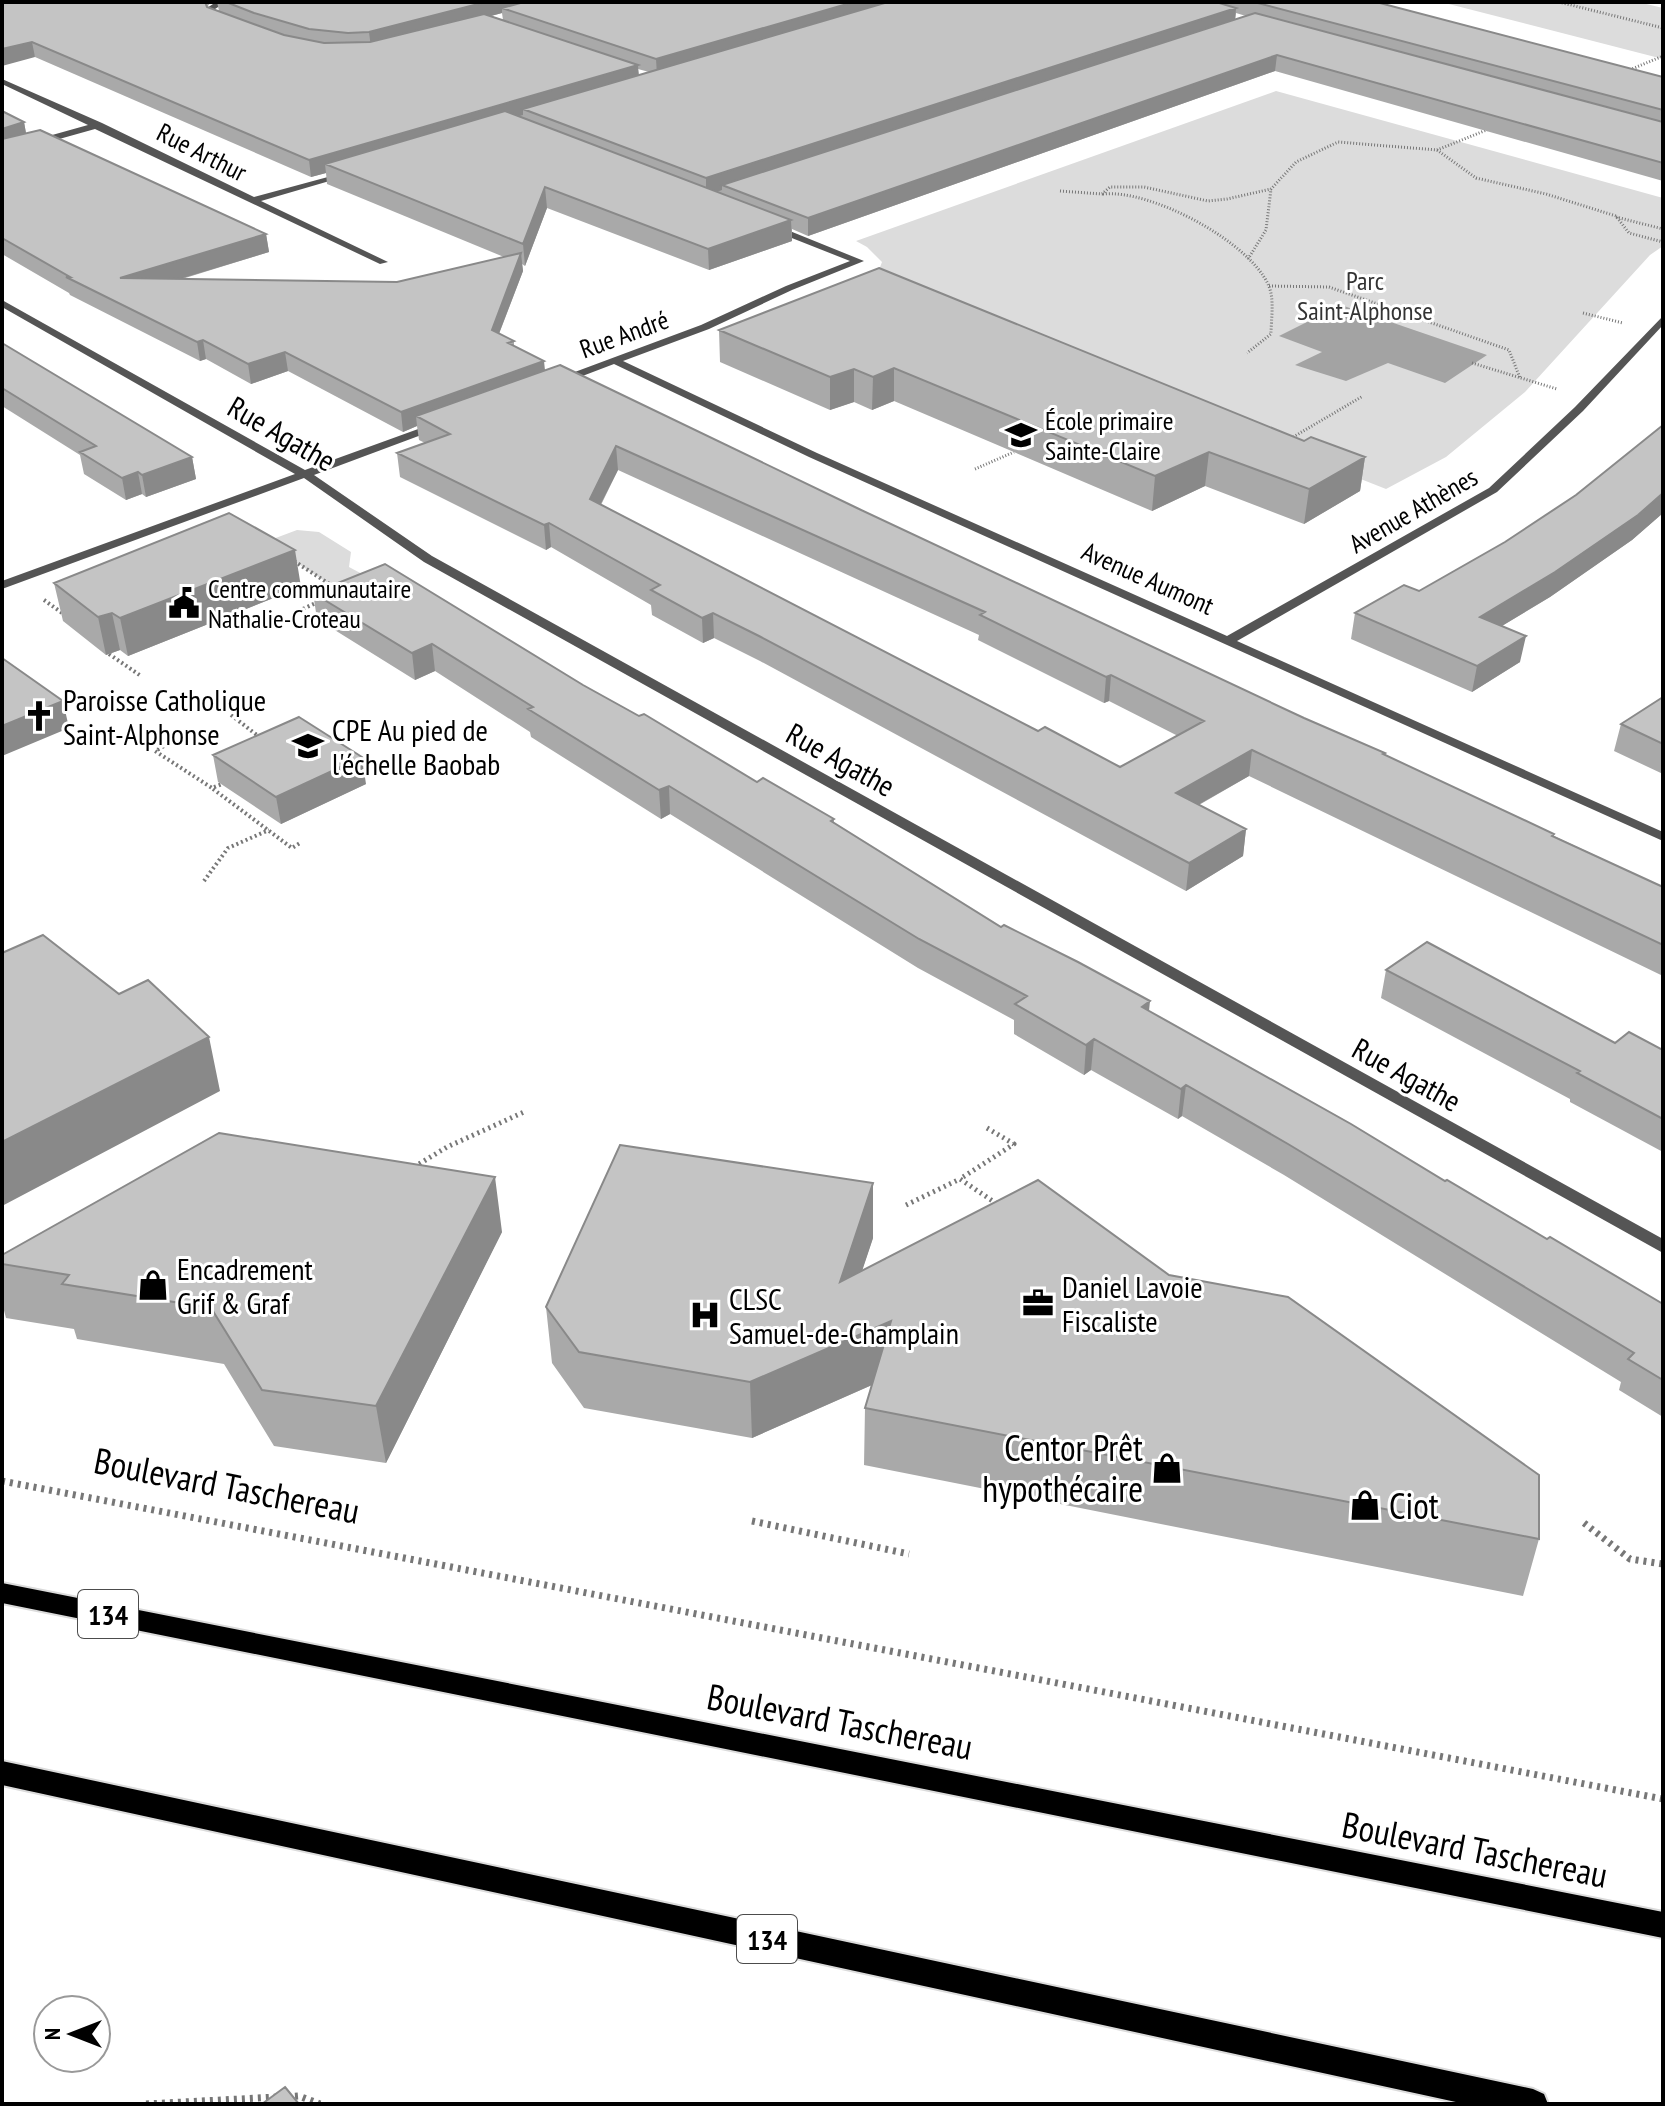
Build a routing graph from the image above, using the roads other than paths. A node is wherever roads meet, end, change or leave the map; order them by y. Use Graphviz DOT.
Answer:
graph roads {
  1 [pos="222,2"];
  2 [pos="239,27"];
  3 [pos="2,81"];
  4 [pos="99,125"];
  5 [pos="2,152"];
  6 [pos="356,170"];
  7 [pos="250,201"];
  8 [pos="760,222"];
  9 [pos="383,262"];
  10 [pos="2,303"];
  11 [pos="1663,319"];
  12 [pos="615,361"];
  13 [pos="546,386"];
  14 [pos="445,423"];
  15 [pos="301,475"];
  16 [pos="2,585"];
  17 [pos="1230,640"];
  18 [pos="1663,837"];
  19 [pos="1663,1247"];
  20 [pos="2,1593"];
  21 [pos="2,1773"];
  22 [pos="1663,1925"];
  23 [pos="1533,2104"];
  1 -- 2 [label="street"];
  3 -- 4 [label="street, Rue Arthur"];
  4 -- 5 [label="street"];
  4 -- 7 [label="street, Rue Arthur"];
  6 -- 7 [label="street"];
  7 -- 9 [label="street, Rue Arthur"];
  8 -- 12 [label="street, Rue André"];
  10 -- 15 [label="street, Rue Agathe"];
  11 -- 17 [label="street, Avenue Athènes"];
  12 -- 13 [label="street, Rue André"];
  12 -- 17 [label="street, Avenue Aumont"];
  14 -- 15 [label="street"];
  15 -- 16 [label="street"];
  15 -- 19 [label="street, Rue Agathe"];
  17 -- 18 [label="street, Avenue Aumont"];
  20 -- 22 [label="main road, Boulevard Taschereau / 134"];
  21 -- 23 [label="main road, 134"];
}
